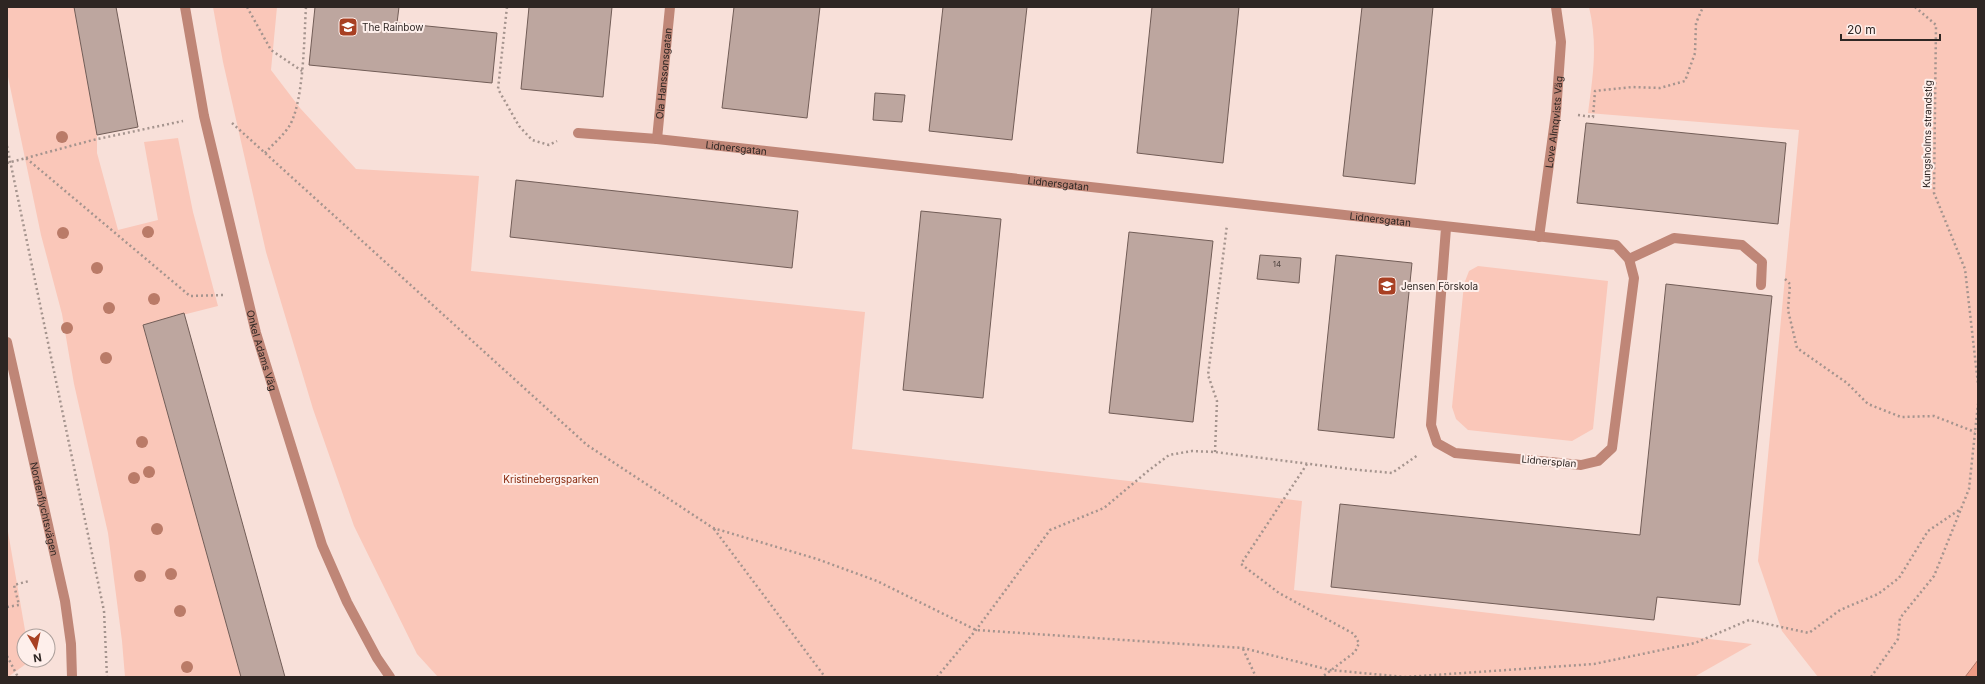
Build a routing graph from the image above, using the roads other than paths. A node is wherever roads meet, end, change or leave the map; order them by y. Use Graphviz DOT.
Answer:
graph roads {
  1 [pos="185,7"];
  2 [pos="670,7"];
  3 [pos="1556,7"];
  4 [pos="578,133"];
  5 [pos="657,139"];
  6 [pos="1446,228"];
  7 [pos="1539,237"];
  8 [pos="1630,259"];
  9 [pos="1761,285"];
  10 [pos="7,342"];
  11 [pos="72,677"];
  12 [pos="390,677"];
  1 -- 12 [label="street, Onkel Adams Väg"];
  2 -- 5 [label="street, Ola Hanssonsgatan"];
  3 -- 7 [label="street, Love Almqvists Väg"];
  4 -- 5 [label="street, Lidnersgatan"];
  5 -- 6 [label="street, Lidnersgatan"];
  6 -- 7 [label="street, Lidnersgatan"];
  6 -- 8 [label="street, Lidnersplan"];
  7 -- 8 [label="street"];
  8 -- 9 [label="street"];
  10 -- 11 [label="street, Nordenflychtsvägen"];
}
